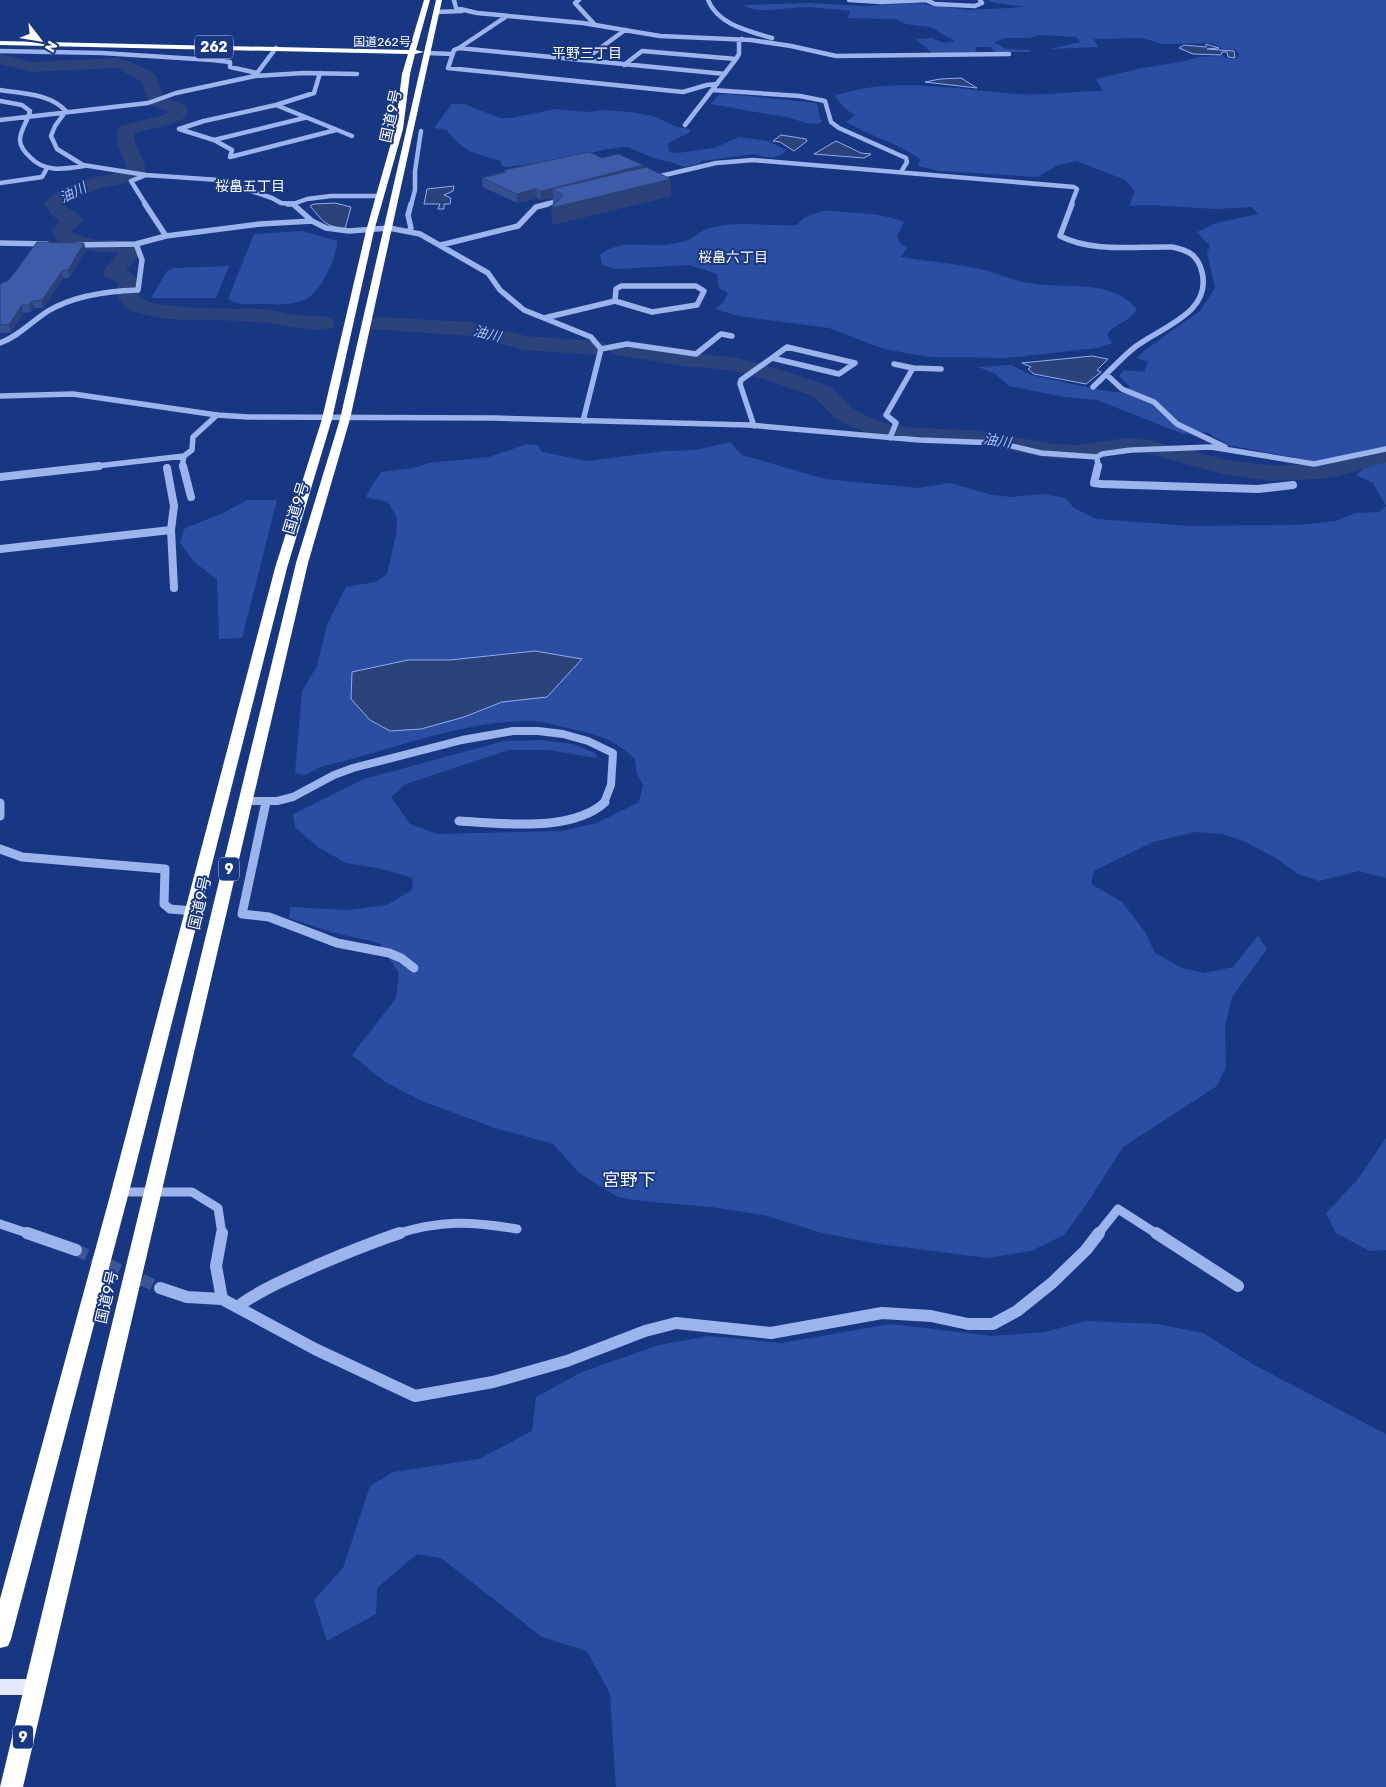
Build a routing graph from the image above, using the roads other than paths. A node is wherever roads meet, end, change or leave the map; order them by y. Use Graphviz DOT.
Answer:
graph roads {
  1 [pos="426,0"];
  2 [pos="440,0"];
  3 [pos="454,0"];
  4 [pos="579,0"];
  5 [pos="708,0"];
  6 [pos="849,0"];
  7 [pos="926,0"];
  8 [pos="980,0"];
  9 [pos="462,11"];
  10 [pos="436,12"];
  11 [pos="507,16"];
  12 [pos="595,25"];
  13 [pos="625,30"];
  14 [pos="742,39"];
  15 [pos="0,43"];
  16 [pos="777,43"];
  17 [pos="459,48"];
  18 [pos="0,49"];
  19 [pos="274,50"];
  20 [pos="417,53"];
  21 [pos="453,54"];
  22 [pos="1009,54"];
  23 [pos="736,59"];
  24 [pos="584,60"];
  25 [pos="624,65"];
  26 [pos="320,73"];
  27 [pos="357,74"];
  28 [pos="725,74"];
  29 [pos="256,75"];
  30 [pos="717,84"];
  31 [pos="0,90"];
  32 [pos="712,90"];
  33 [pos="0,100"];
  34 [pos="276,105"];
  35 [pos="66,111"];
  36 [pos="29,115"];
  37 [pos="304,118"];
  38 [pos="0,120"];
  39 [pos="685,125"];
  40 [pos="336,130"];
  41 [pos="421,132"];
  42 [pos="352,136"];
  43 [pos="214,140"];
  44 [pos="89,165"];
  45 [pos="46,170"];
  46 [pos="901,172"];
  47 [pos="146,175"];
  48 [pos="642,180"];
  49 [pos="0,183"];
  50 [pos="380,196"];
  51 [pos="568,198"];
  52 [pos="293,204"];
  53 [pos="312,221"];
  54 [pos="389,228"];
  55 [pos="370,231"];
  56 [pos="409,231"];
  57 [pos="166,236"];
  58 [pos="0,243"];
  59 [pos="136,244"];
  60 [pos="55,245"];
  61 [pos="64,245"];
  62 [pos="441,245"];
  63 [pos="615,301"];
  64 [pos="544,319"];
  65 [pos="710,331"];
  66 [pos="720,334"];
  67 [pos="732,336"];
  68 [pos="0,343"];
  69 [pos="601,349"];
  70 [pos="771,358"];
  71 [pos="894,364"];
  72 [pos="913,368"];
  73 [pos="941,369"];
  74 [pos="1107,375"];
  75 [pos="1093,387"];
  76 [pos="0,396"];
  77 [pos="217,416"];
  78 [pos="327,418"];
  79 [pos="346,418"];
  80 [pos="583,422"];
  81 [pos="754,426"];
  82 [pos="890,438"];
  83 [pos="1227,449"];
  84 [pos="1386,449"];
  85 [pos="184,456"];
  86 [pos="1097,457"];
  87 [pos="167,468"];
  88 [pos="0,477"];
  89 [pos="1293,486"];
  90 [pos="191,498"];
  91 [pos="171,530"];
  92 [pos="0,549"];
  93 [pos="174,588"];
  94 [pos="266,801"];
  95 [pos="245,802"];
  96 [pos="0,803"];
  97 [pos="0,816"];
  98 [pos="459,821"];
  99 [pos="0,849"];
  100 [pos="194,911"];
  101 [pos="414,968"];
  102 [pos="154,1191"];
  103 [pos="120,1192"];
  104 [pos="0,1224"];
  105 [pos="517,1229"];
  106 [pos="76,1250"];
  107 [pos="1238,1286"];
  108 [pos="160,1288"];
  109 [pos="222,1299"];
  110 [pos="237,1307"];
  111 [pos="0,1639"];
  112 [pos="0,1687"];
  113 [pos="35,1687"];
  114 [pos="12,1787"];
  1 -- 20 [label="highway, 国道9号 / 9"];
  2 -- 10 [label="highway, 国道9号 / 9"];
  3 -- 9 [label="street"];
  4 -- 12 [label="street"];
  5 -- 16 [label="street"];
  6 -- 7 [label="street"];
  7 -- 8 [label="street"];
  9 -- 10 [label="street"];
  9 -- 11 [label="street"];
  10 -- 20 [label="highway, 国道9号 / 9"];
  11 -- 12 [label="street"];
  11 -- 17 [label="street"];
  12 -- 13 [label="street"];
  13 -- 14 [label="street"];
  13 -- 24 [label="street"];
  14 -- 16 [label="street"];
  14 -- 23 [label="street"];
  15 -- 19 [label="highway, 国道262号 / 262"];
  16 -- 22 [label="street"];
  17 -- 21 [label="street"];
  17 -- 24 [label="street"];
  18 -- 19 [label="highway, 国道262号 / 262"];
  18 -- 29 [label="street"];
  19 -- 20 [label="highway, 国道262号 / 262"];
  19 -- 29 [label="street"];
  20 -- 21 [label="street"];
  20 -- 50 [label="highway, 国道9号 / 9"];
  20 -- 54 [label="highway, 国道9号 / 9"];
  21 -- 30 [label="street"];
  23 -- 25 [label="street"];
  23 -- 28 [label="street"];
  24 -- 25 [label="street"];
  25 -- 28 [label="street"];
  26 -- 27 [label="street"];
  26 -- 29 [label="street"];
  26 -- 34 [label="street"];
  28 -- 30 [label="street"];
  29 -- 35 [label="street"];
  30 -- 32 [label="street"];
  31 -- 35 [label="street"];
  32 -- 39 [label="street"];
  32 -- 46 [label="street"];
  33 -- 36 [label="street"];
  34 -- 37 [label="street"];
  34 -- 43 [label="street"];
  35 -- 36 [label="street"];
  35 -- 44 [label="street"];
  36 -- 38 [label="street"];
  36 -- 45 [label="street"];
  37 -- 40 [label="street"];
  37 -- 43 [label="street"];
  40 -- 42 [label="street"];
  40 -- 43 [label="street"];
  41 -- 56 [label="street"];
  44 -- 45 [label="street"];
  44 -- 47 [label="street"];
  45 -- 49 [label="street"];
  46 -- 48 [label="street"];
  46 -- 74 [label="street"];
  47 -- 52 [label="street"];
  47 -- 57 [label="street"];
  50 -- 52 [label="street"];
  50 -- 55 [label="highway, 国道9号 / 9"];
  51 -- 62 [label="street"];
  52 -- 53 [label="street"];
  53 -- 55 [label="street"];
  53 -- 57 [label="street"];
  54 -- 55 [label="street"];
  54 -- 56 [label="street"];
  54 -- 79 [label="highway, 国道9号 / 9"];
  55 -- 78 [label="highway, 国道9号 / 9"];
  56 -- 62 [label="street"];
  57 -- 59 [label="street"];
  58 -- 60 [label="street"];
  59 -- 61 [label="street"];
  59 -- 68 [label="street"];
  62 -- 64 [label="street"];
  63 -- 63 [label="street"];
  63 -- 64 [label="street"];
  64 -- 69 [label="street"];
  65 -- 66 [label="street"];
  66 -- 67 [label="street"];
  66 -- 69 [label="street"];
  69 -- 80 [label="street"];
  70 -- 70 [label="street"];
  70 -- 81 [label="street"];
  71 -- 72 [label="street"];
  72 -- 73 [label="street"];
  72 -- 82 [label="street"];
  74 -- 75 [label="street"];
  74 -- 83 [label="street"];
  76 -- 77 [label="street"];
  77 -- 78 [label="street"];
  77 -- 85 [label="street"];
  78 -- 79 [label="street"];
  78 -- 100 [label="highway, 国道9号 / 9"];
  79 -- 80 [label="street"];
  79 -- 95 [label="highway, 国道9号 / 9"];
  80 -- 81 [label="street"];
  81 -- 82 [label="street"];
  82 -- 86 [label="street"];
  83 -- 84 [label="street"];
  83 -- 86 [label="street"];
  85 -- 88 [label="street"];
  85 -- 90 [label="street"];
  86 -- 89 [label="street"];
  87 -- 91 [label="street"];
  91 -- 92 [label="street"];
  91 -- 93 [label="street"];
  94 -- 95 [label="street"];
  94 -- 98 [label="street"];
  94 -- 101 [label="street"];
  95 -- 102 [label="highway, 国道9号 / 9"];
  96 -- 97 [label="street"];
  99 -- 100 [label="street"];
  100 -- 103 [label="highway, 国道9号 / 9"];
  102 -- 103 [label="street"];
  102 -- 109 [label="street"];
  102 -- 113 [label="highway, 国道9号 / 9"];
  103 -- 111 [label="highway, 国道9号 / 9"];
  104 -- 106 [label="street"];
  105 -- 110 [label="street"];
  107 -- 110 [label="street"];
  108 -- 109 [label="street"];
  109 -- 110 [label="street"];
  112 -- 113 [label="main road"];
  113 -- 114 [label="highway, 国道9号 / 9"];
}
